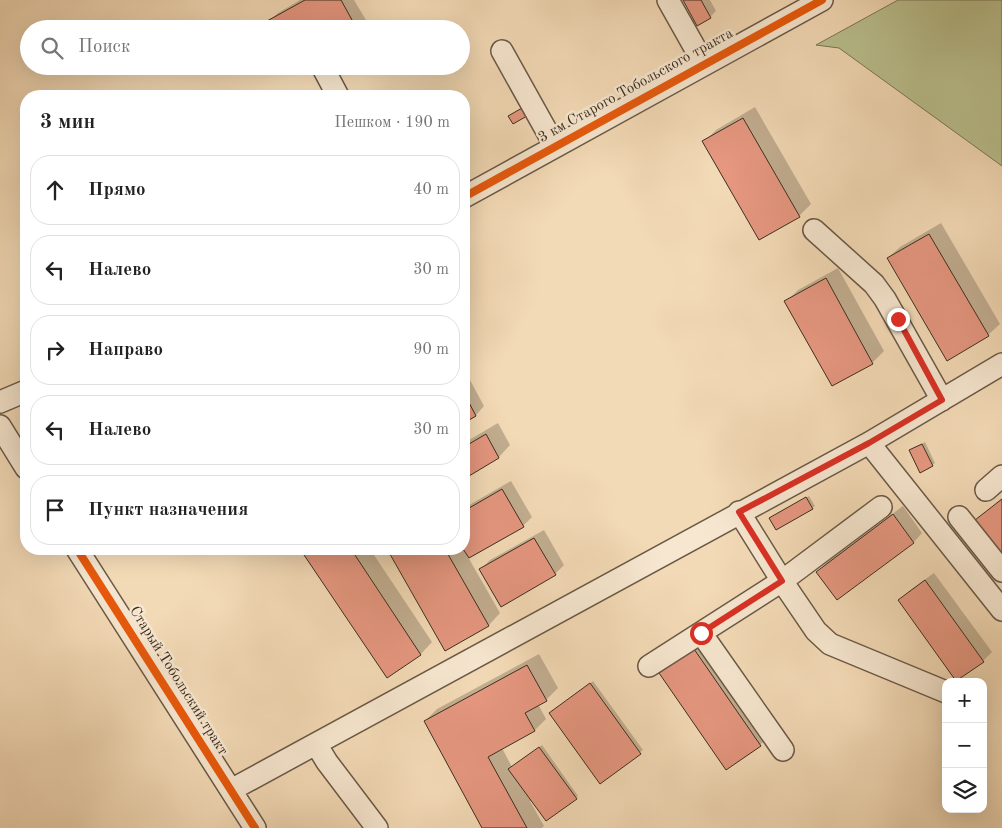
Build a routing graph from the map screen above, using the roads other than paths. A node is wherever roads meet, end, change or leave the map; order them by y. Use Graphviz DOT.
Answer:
graph roads {
  1 [pos="668,0"];
  2 [pos="822,0"];
  3 [pos="502,51"];
  4 [pos="704,64"];
  5 [pos="327,75"];
  6 [pos="335,90"];
  7 [pos="555,146"];
  8 [pos="470,194"];
  9 [pos="814,230"];
  10 [pos="1002,364"];
  11 [pos="20,394"];
  12 [pos="942,400"];
  13 [pos="0,402"];
  14 [pos="0,426"];
  15 [pos="869,443"];
  16 [pos="20,458"];
  17 [pos="882,507"];
  18 [pos="739,512"];
  19 [pos="959,517"];
  20 [pos="82,555"];
  21 [pos="1002,571"];
  22 [pos="782,581"];
  23 [pos="1002,610"];
  24 [pos="701,633"];
  25 [pos="649,666"];
  26 [pos="942,690"];
  27 [pos="316,744"];
  28 [pos="783,750"];
  29 [pos="231,790"];
  30 [pos="255,828"];
  31 [pos="377,828"];
  1 -- 4 [label="street"];
  2 -- 4 [label="street, 3 км Старого Тобольского тракта"];
  3 -- 7 [label="street"];
  4 -- 7 [label="street, 3 км Старого Тобольского тракта"];
  5 -- 6 [label="street"];
  7 -- 8 [label="street, 3 км Старого Тобольского тракта"];
  9 -- 12 [label="street"];
  10 -- 12 [label="street"];
  11 -- 13 [label="street"];
  12 -- 15 [label="street"];
  14 -- 16 [label="street"];
  15 -- 18 [label="street"];
  15 -- 23 [label="street"];
  17 -- 22 [label="street"];
  18 -- 22 [label="street"];
  18 -- 27 [label="street"];
  19 -- 21 [label="street"];
  20 -- 29 [label="street, Старый Тобольский тракт"];
  22 -- 24 [label="street"];
  22 -- 26 [label="street"];
  24 -- 25 [label="street"];
  24 -- 28 [label="street"];
  27 -- 29 [label="street"];
  27 -- 31 [label="street"];
  29 -- 30 [label="street, Старый Тобольский тракт"];
}
